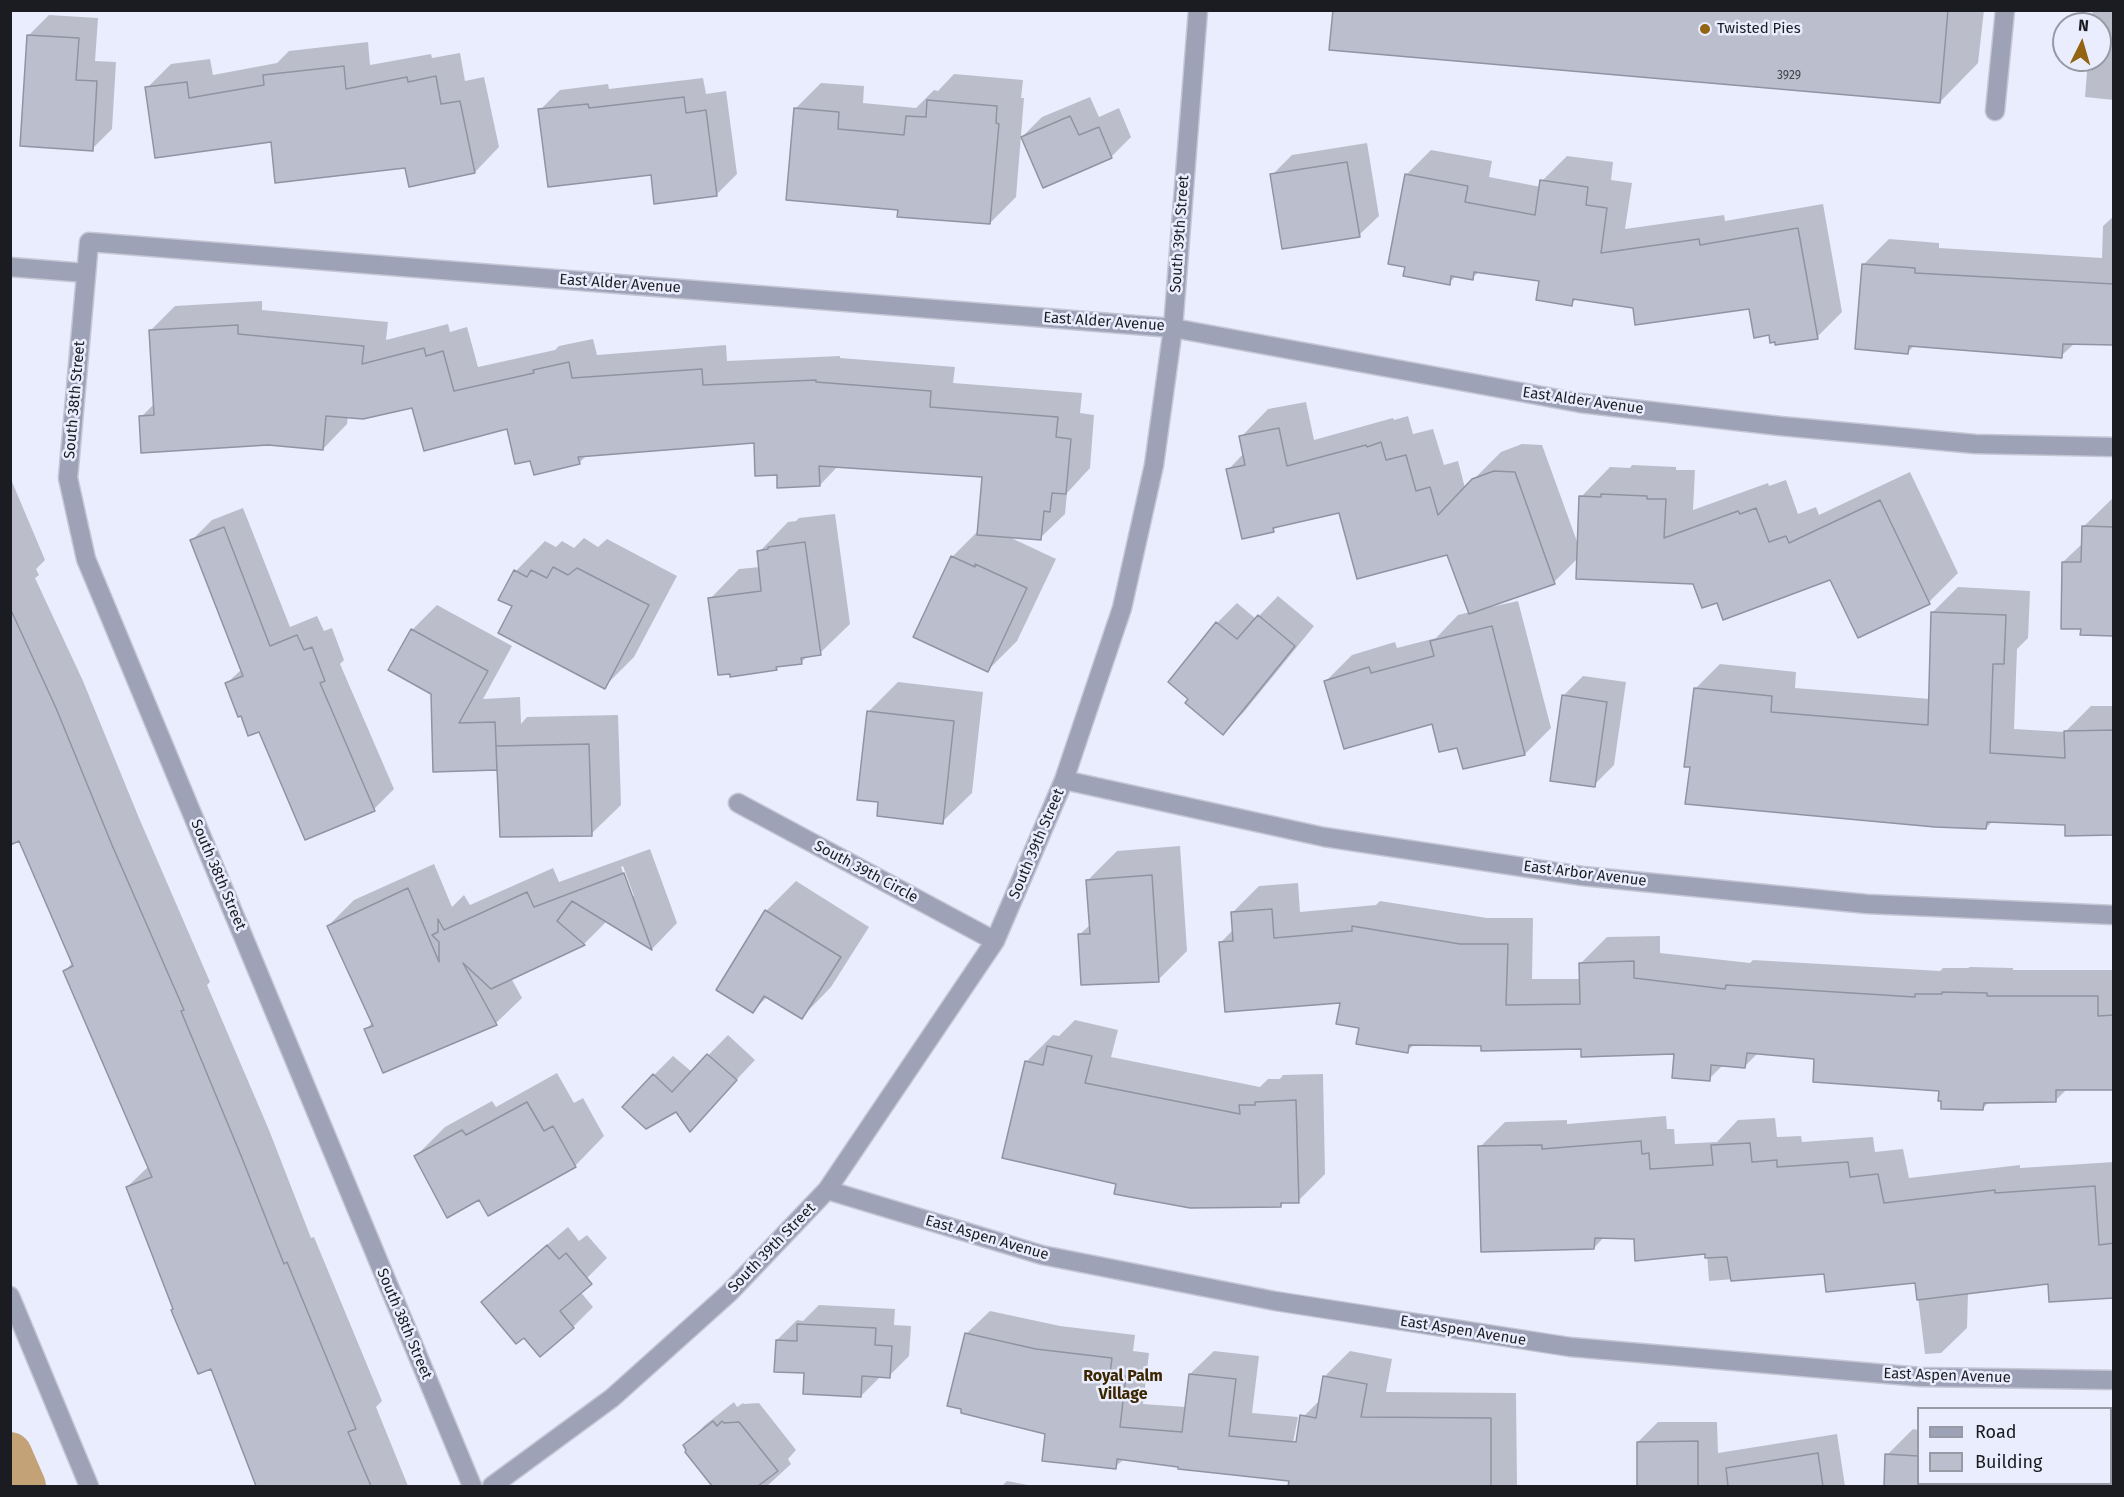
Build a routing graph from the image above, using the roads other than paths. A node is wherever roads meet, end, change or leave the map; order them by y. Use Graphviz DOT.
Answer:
graph roads {
  1 [pos="1198,10"];
  2 [pos="2005,10"];
  3 [pos="1995,111"];
  4 [pos="88,242"];
  5 [pos="10,267"];
  6 [pos="86,273"];
  7 [pos="1173,328"];
  8 [pos="2114,447"];
  9 [pos="1064,780"];
  10 [pos="738,803"];
  11 [pos="2114,915"];
  12 [pos="995,941"];
  13 [pos="827,1190"];
  14 [pos="10,1296"];
  15 [pos="2114,1380"];
  16 [pos="89,1486"];
  17 [pos="472,1486"];
  18 [pos="492,1486"];
  1 -- 7 [label="street, South 39th Street"];
  2 -- 3 [label="street"];
  4 -- 6 [label="street, South 38th Street"];
  4 -- 7 [label="street, East Alder Avenue"];
  5 -- 6 [label="street"];
  6 -- 17 [label="street, South 38th Street"];
  7 -- 8 [label="street, East Alder Avenue"];
  7 -- 9 [label="street, South 39th Street"];
  9 -- 11 [label="street, East Arbor Avenue"];
  9 -- 12 [label="street, South 39th Street"];
  10 -- 12 [label="street, South 39th Circle"];
  12 -- 13 [label="street, South 39th Street"];
  13 -- 15 [label="street, East Aspen Avenue"];
  13 -- 18 [label="street, South 39th Street"];
  14 -- 16 [label="street"];
}
